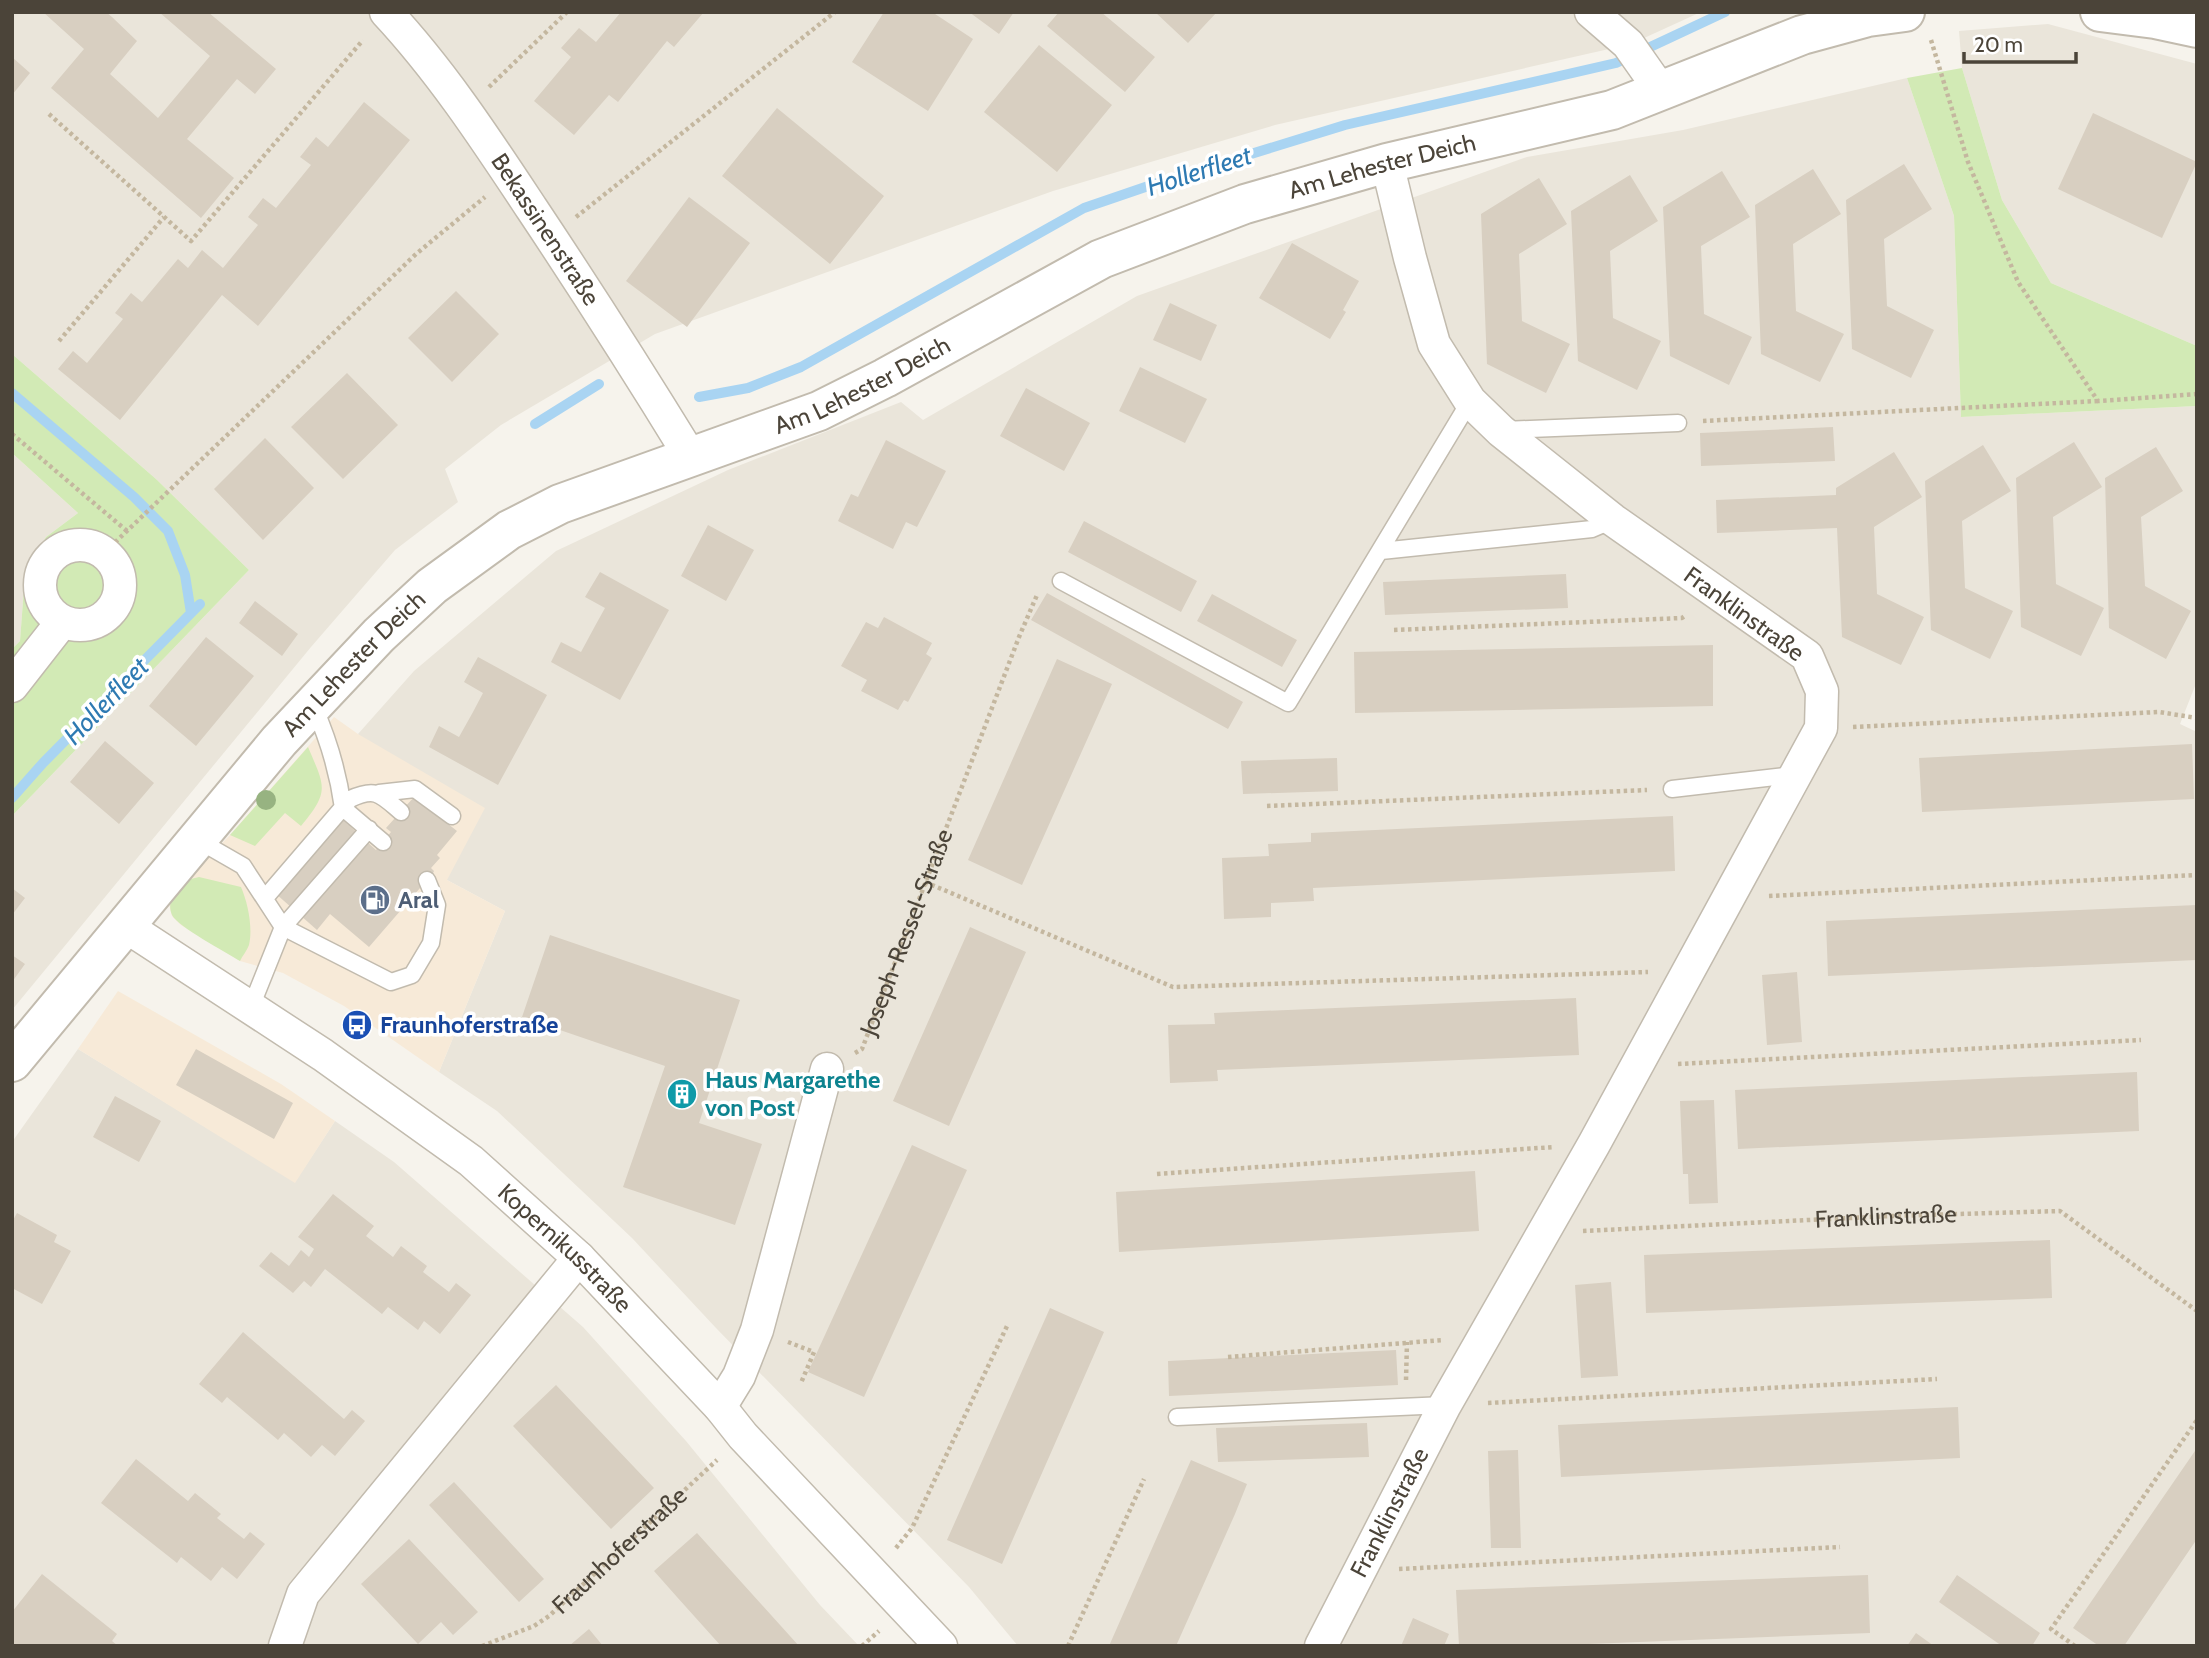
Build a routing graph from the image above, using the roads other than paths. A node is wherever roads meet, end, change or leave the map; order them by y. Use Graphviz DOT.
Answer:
graph roads {
  1 [pos="1591,12"];
  2 [pos="2100,12"];
  3 [pos="386,13"];
  4 [pos="1867,15"];
  5 [pos="1918,25"];
  6 [pos="2197,28"];
  7 [pos="1643,66"];
  8 [pos="1387,163"];
  9 [pos="1470,401"];
  10 [pos="1678,422"];
  11 [pos="1501,430"];
  12 [pos="690,456"];
  13 [pos="1613,520"];
  14 [pos="1381,551"];
  15 [pos="1061,581"];
  16 [pos="62,622"];
  17 [pos="12,686"];
  18 [pos="313,705"];
  19 [pos="1793,775"];
  20 [pos="1672,789"];
  21 [pos="379,793"];
  22 [pos="343,807"];
  23 [pos="401,811"];
  24 [pos="453,816"];
  25 [pos="369,829"];
  26 [pos="196,839"];
  27 [pos="383,842"];
  28 [pos="426,880"];
  29 [pos="265,898"];
  30 [pos="124,925"];
  31 [pos="282,927"];
  32 [pos="251,1007"];
  33 [pos="12,1062"];
  34 [pos="827,1069"];
  35 [pos="579,1258"];
  36 [pos="1445,1405"];
  37 [pos="720,1406"];
  38 [pos="1177,1417"];
  39 [pos="285,1646"];
  40 [pos="941,1646"];
  41 [pos="1321,1646"];
  1 -- 7 [label="street"];
  2 -- 6 [label="street"];
  3 -- 12 [label="street, Bekassinenstraße"];
  4 -- 5 [label="street, Am Lehester Deich"];
  4 -- 7 [label="street, Am Lehester Deich"];
  7 -- 8 [label="street, Am Lehester Deich"];
  8 -- 9 [label="street, Franklinstraße"];
  8 -- 12 [label="street, Am Lehester Deich"];
  9 -- 11 [label="street, Franklinstraße"];
  9 -- 14 [label="lane"];
  10 -- 11 [label="lane"];
  11 -- 13 [label="street, Franklinstraße"];
  12 -- 18 [label="street, Am Lehester Deich"];
  13 -- 14 [label="lane"];
  13 -- 19 [label="street, Franklinstraße"];
  14 -- 15 [label="lane"];
  16 -- 16 [label="street"];
  16 -- 17 [label="street"];
  18 -- 22 [label="lane"];
  18 -- 26 [label="street, Am Lehester Deich"];
  19 -- 20 [label="lane"];
  19 -- 36 [label="street, Franklinstraße"];
  21 -- 22 [label="lane"];
  21 -- 23 [label="lane"];
  21 -- 24 [label="lane"];
  22 -- 25 [label="lane"];
  22 -- 29 [label="lane"];
  25 -- 27 [label="lane"];
  25 -- 31 [label="lane"];
  26 -- 29 [label="lane"];
  26 -- 30 [label="street, Am Lehester Deich"];
  28 -- 31 [label="lane"];
  29 -- 31 [label="lane"];
  30 -- 32 [label="street, Kopernikusstraße"];
  30 -- 33 [label="street, Am Lehester Deich"];
  31 -- 32 [label="lane"];
  32 -- 35 [label="street, Kopernikusstraße"];
  34 -- 37 [label="street"];
  35 -- 37 [label="street, Kopernikusstraße"];
  35 -- 39 [label="street"];
  36 -- 38 [label="lane"];
  36 -- 41 [label="street, Franklinstraße"];
  37 -- 40 [label="street, Kopernikusstraße"];
}
